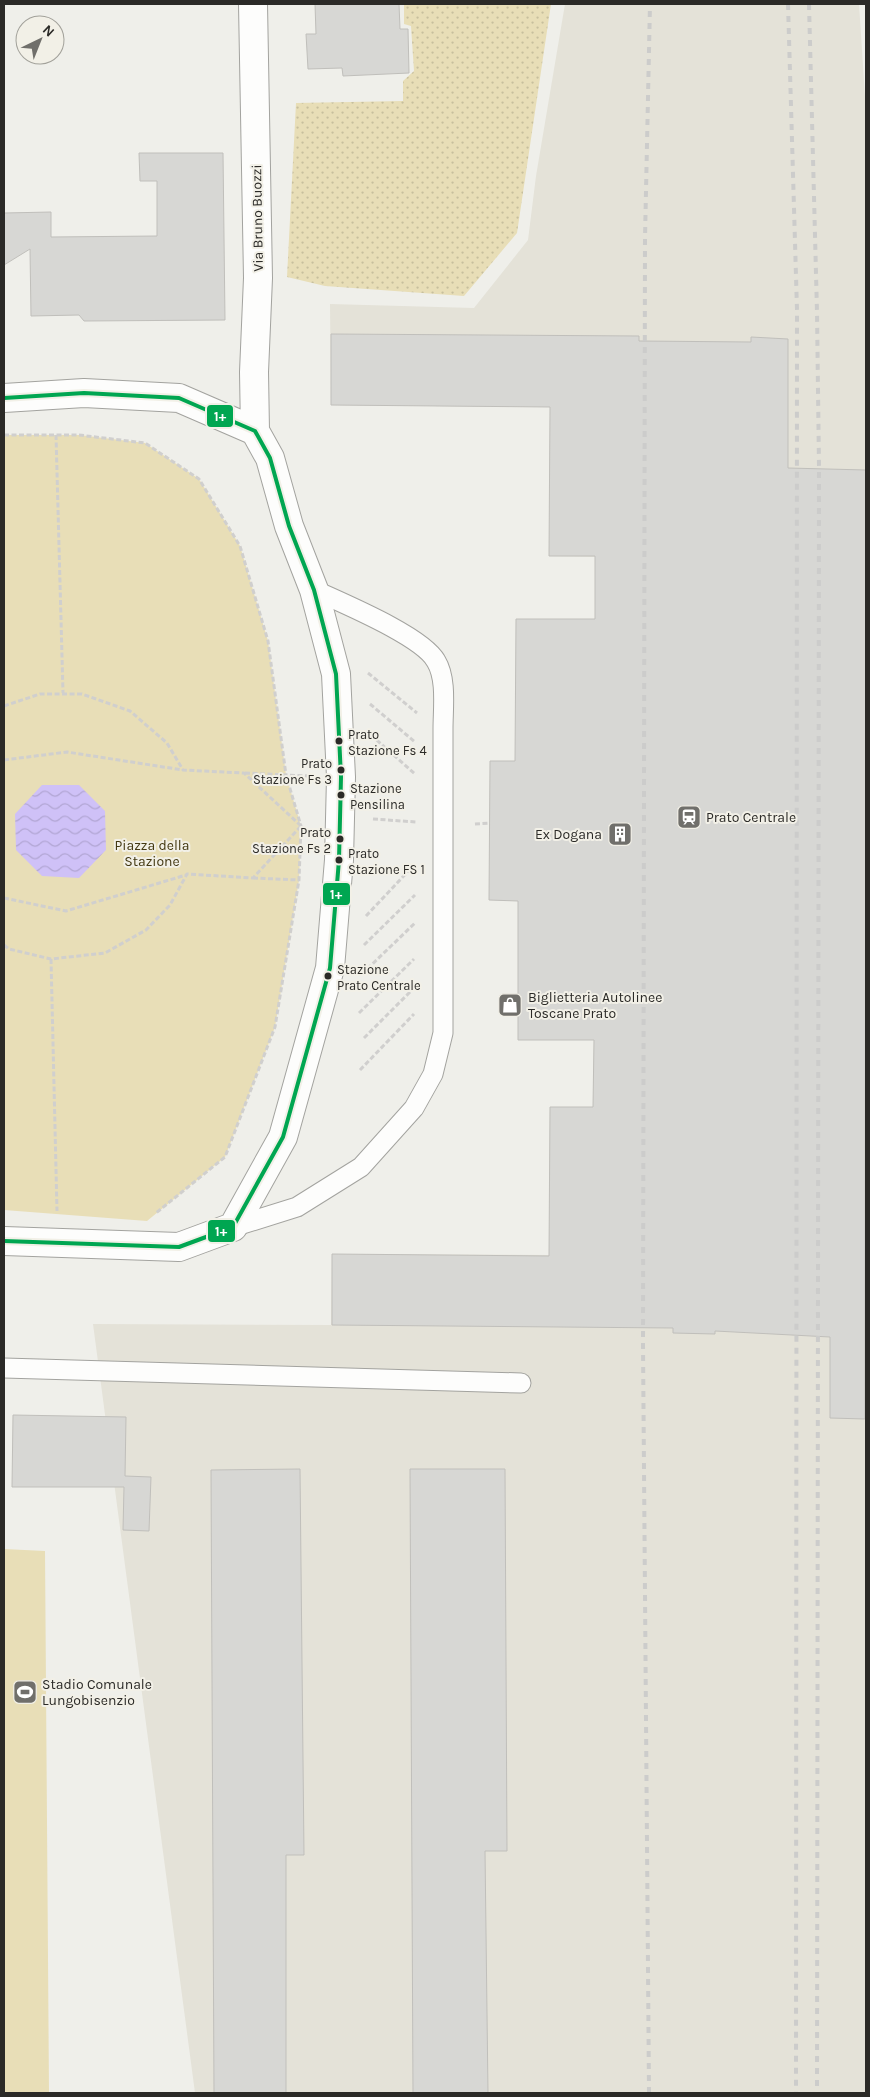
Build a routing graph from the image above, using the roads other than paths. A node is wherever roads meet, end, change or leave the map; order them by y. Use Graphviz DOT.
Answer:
graph roads {
  1 [pos="254,4"];
  2 [pos="4,398"];
  3 [pos="256,431"];
  4 [pos="314,590"];
  5 [pos="233,1227"];
  6 [pos="4,1241"];
  7 [pos="4,1368"];
  8 [pos="521,1383"];
  1 -- 3 [label="street, Via Bruno Buozzi"];
  2 -- 3 [label="street"];
  3 -- 4 [label="street"];
  4 -- 5 [label="street"];
  4 -- 5 [label="lane"];
  5 -- 6 [label="street"];
  7 -- 8 [label="lane"];
}
